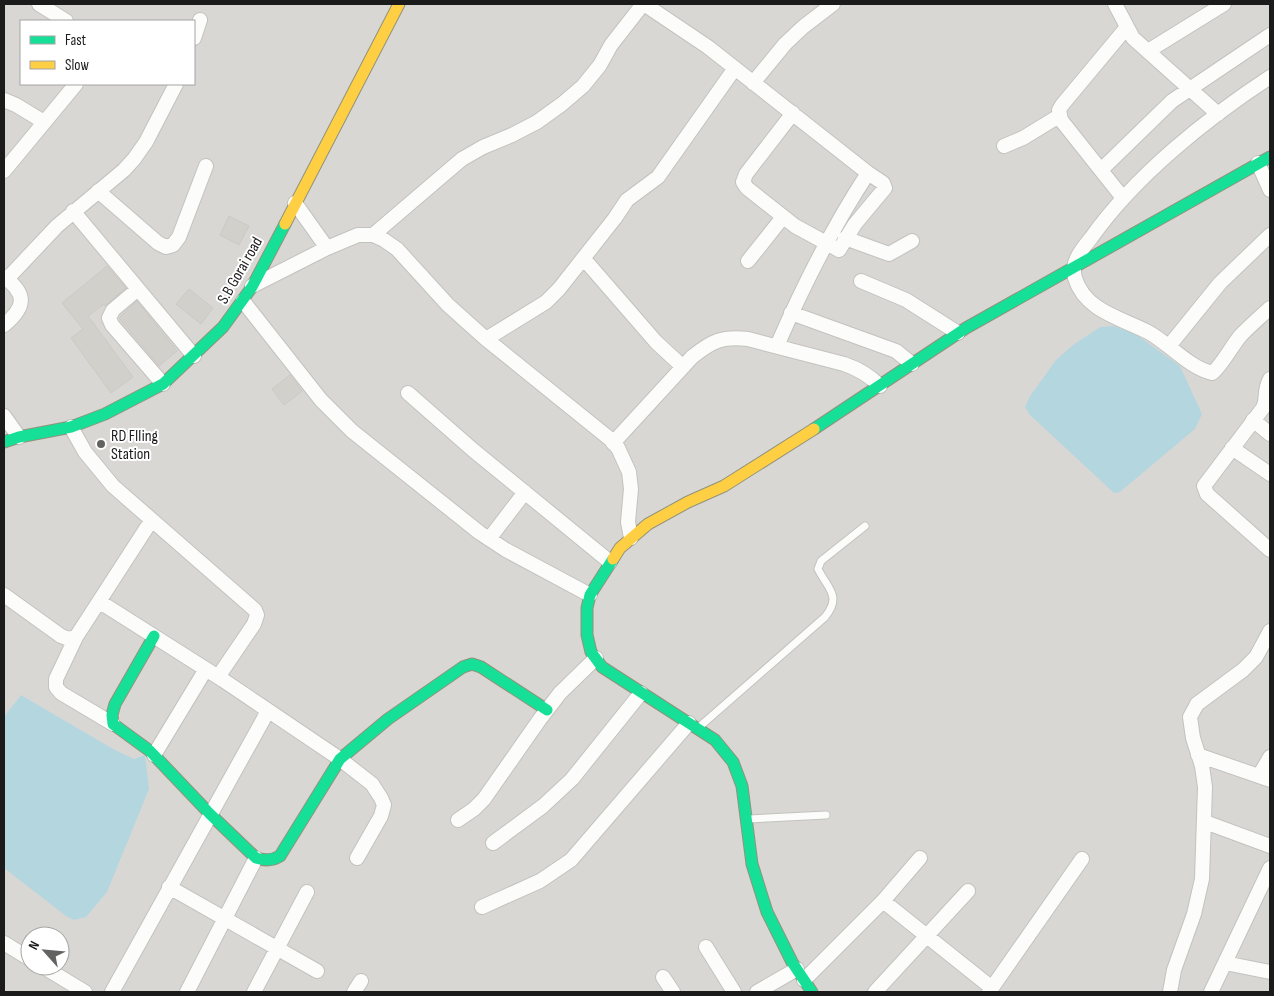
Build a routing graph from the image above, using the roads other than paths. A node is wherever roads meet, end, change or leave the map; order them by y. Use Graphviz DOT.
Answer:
graph roads {
  1 [pos="39,4"];
  2 [pos="399,4"];
  3 [pos="643,4"];
  4 [pos="834,4"];
  5 [pos="1224,4"];
  6 [pos="1121,6"];
  7 [pos="64,20"];
  8 [pos="200,20"];
  9 [pos="1127,27"];
  10 [pos="195,35"];
  11 [pos="1270,35"];
  12 [pos="1148,51"];
  13 [pos="735,68"];
  14 [pos="1270,77"];
  15 [pos="753,83"];
  16 [pos="75,85"];
  17 [pos="175,85"];
  18 [pos="1190,88"];
  19 [pos="4,100"];
  20 [pos="793,113"];
  21 [pos="1218,114"];
  22 [pos="1060,116"];
  23 [pos="44,122"];
  24 [pos="1004,146"];
  25 [pos="1270,156"];
  26 [pos="1258,164"];
  27 [pos="206,166"];
  28 [pos="1101,170"];
  29 [pos="4,171"];
  30 [pos="868,173"];
  31 [pos="1270,190"];
  32 [pos="98,191"];
  33 [pos="1123,198"];
  34 [pos="295,203"];
  35 [pos="73,211"];
  36 [pos="783,217"];
  37 [pos="1270,235"];
  38 [pos="373,236"];
  39 [pos="845,238"];
  40 [pos="912,241"];
  41 [pos="825,244"];
  42 [pos="326,248"];
  43 [pos="584,259"];
  44 [pos="748,261"];
  45 [pos="1073,269"];
  46 [pos="5,278"];
  47 [pos="861,281"];
  48 [pos="252,286"];
  49 [pos="138,289"];
  50 [pos="243,301"];
  51 [pos="1270,308"];
  52 [pos="791,313"];
  53 [pos="4,325"];
  54 [pos="958,333"];
  55 [pos="486,339"];
  56 [pos="777,346"];
  57 [pos="1169,346"];
  58 [pos="194,356"];
  59 [pos="912,364"];
  60 [pos="683,367"];
  61 [pos="1270,380"];
  62 [pos="163,384"];
  63 [pos="880,386"];
  64 [pos="408,393"];
  65 [pos="4,416"];
  66 [pos="1253,420"];
  67 [pos="71,427"];
  68 [pos="1270,434"];
  69 [pos="20,437"];
  70 [pos="4,442"];
  71 [pos="614,443"];
  72 [pos="1232,448"];
  73 [pos="1270,474"];
  74 [pos="525,492"];
  75 [pos="151,521"];
  76 [pos="865,526"];
  77 [pos="631,538"];
  78 [pos="489,539"];
  79 [pos="1270,550"];
  80 [pos="610,562"];
  81 [pos="590,594"];
  82 [pos="4,595"];
  83 [pos="100,602"];
  84 [pos="1270,631"];
  85 [pos="154,636"];
  86 [pos="76,637"];
  87 [pos="596,658"];
  88 [pos="212,673"];
  89 [pos="641,693"];
  90 [pos="547,710"];
  91 [pos="268,711"];
  92 [pos="113,724"];
  93 [pos="694,725"];
  94 [pos="154,755"];
  95 [pos="1198,756"];
  96 [pos="1270,757"];
  97 [pos="340,759"];
  98 [pos="1264,778"];
  99 [pos="210,814"];
  100 [pos="826,815"];
  101 [pos="746,819"];
  102 [pos="458,820"];
  103 [pos="1205,822"];
  104 [pos="493,843"];
  105 [pos="1270,846"];
  106 [pos="256,858"];
  107 [pos="357,858"];
  108 [pos="920,858"];
  109 [pos="1082,860"];
  110 [pos="1270,868"];
  111 [pos="169,887"];
  112 [pos="968,891"];
  113 [pos="307,892"];
  114 [pos="883,901"];
  115 [pos="482,907"];
  116 [pos="225,920"];
  117 [pos="927,936"];
  118 [pos="4,943"];
  119 [pos="706,947"];
  120 [pos="277,949"];
  121 [pos="20,953"];
  122 [pos="1225,963"];
  123 [pos="317,971"];
  124 [pos="1270,972"];
  125 [pos="59,976"];
  126 [pos="663,977"];
  127 [pos="804,981"];
  128 [pos="991,990"];
  129 [pos="86,992"];
  130 [pos="112,992"];
  131 [pos="187,992"];
  132 [pos="254,992"];
  133 [pos="673,992"];
  134 [pos="734,992"];
  135 [pos="757,992"];
  136 [pos="875,992"];
  137 [pos="1170,992"];
  138 [pos="1211,992"];
  1 -- 7 [label="street"];
  2 -- 34 [label="street, S.B Gorai road"];
  3 -- 13 [label="street"];
  3 -- 38 [label="street"];
  4 -- 15 [label="street"];
  5 -- 12 [label="street"];
  6 -- 9 [label="street"];
  8 -- 10 [label="street"];
  9 -- 12 [label="street"];
  9 -- 22 [label="street"];
  11 -- 18 [label="street"];
  12 -- 18 [label="street"];
  13 -- 15 [label="street"];
  13 -- 43 [label="street"];
  14 -- 21 [label="street"];
  15 -- 20 [label="street"];
  16 -- 23 [label="street"];
  17 -- 32 [label="street"];
  18 -- 21 [label="street"];
  18 -- 28 [label="street"];
  19 -- 23 [label="street"];
  20 -- 30 [label="street"];
  20 -- 36 [label="street"];
  21 -- 33 [label="street"];
  22 -- 24 [label="street"];
  22 -- 28 [label="street"];
  23 -- 29 [label="street"];
  25 -- 26 [label="street"];
  26 -- 31 [label="street"];
  26 -- 45 [label="street"];
  27 -- 32 [label="street"];
  28 -- 33 [label="street"];
  30 -- 39 [label="street"];
  30 -- 41 [label="street"];
  32 -- 35 [label="street"];
  33 -- 45 [label="street"];
  34 -- 42 [label="street"];
  34 -- 48 [label="street, S.B Gorai road"];
  35 -- 46 [label="street"];
  35 -- 49 [label="street"];
  36 -- 41 [label="street"];
  36 -- 44 [label="street"];
  37 -- 57 [label="street"];
  38 -- 42 [label="street"];
  38 -- 55 [label="street"];
  39 -- 40 [label="street"];
  39 -- 41 [label="street"];
  41 -- 52 [label="street"];
  42 -- 48 [label="street"];
  43 -- 55 [label="street"];
  43 -- 60 [label="street"];
  45 -- 54 [label="street"];
  45 -- 57 [label="street"];
  46 -- 53 [label="street"];
  47 -- 54 [label="street"];
  48 -- 50 [label="street, S.B Gorai road"];
  49 -- 58 [label="street"];
  49 -- 62 [label="street"];
  50 -- 58 [label="street, S.B Gorai road"];
  50 -- 78 [label="street"];
  51 -- 57 [label="street"];
  52 -- 56 [label="street"];
  52 -- 59 [label="street"];
  54 -- 59 [label="street"];
  55 -- 71 [label="street"];
  56 -- 60 [label="street"];
  56 -- 63 [label="street"];
  58 -- 62 [label="street, S.B Gorai road"];
  59 -- 63 [label="street"];
  60 -- 71 [label="street"];
  61 -- 66 [label="street"];
  62 -- 67 [label="street, S.B Gorai road"];
  63 -- 77 [label="street"];
  64 -- 74 [label="street"];
  65 -- 69 [label="street"];
  66 -- 68 [label="street"];
  66 -- 72 [label="street"];
  67 -- 69 [label="street, S.B Gorai road"];
  67 -- 75 [label="street"];
  69 -- 70 [label="street, S.B Gorai road"];
  71 -- 77 [label="street"];
  72 -- 73 [label="street"];
  72 -- 79 [label="street"];
  74 -- 78 [label="street"];
  74 -- 80 [label="street"];
  75 -- 83 [label="street"];
  75 -- 88 [label="street"];
  76 -- 93 [label="lane"];
  77 -- 80 [label="street"];
  78 -- 81 [label="street"];
  80 -- 81 [label="street"];
  81 -- 87 [label="street"];
  82 -- 86 [label="street"];
  83 -- 85 [label="street"];
  83 -- 86 [label="street"];
  84 -- 95 [label="street"];
  85 -- 88 [label="street"];
  85 -- 92 [label="street"];
  86 -- 92 [label="street"];
  87 -- 89 [label="street"];
  87 -- 90 [label="street"];
  88 -- 91 [label="street"];
  88 -- 94 [label="street"];
  89 -- 93 [label="street"];
  89 -- 104 [label="street"];
  90 -- 97 [label="street"];
  90 -- 102 [label="street"];
  91 -- 97 [label="street"];
  91 -- 99 [label="street"];
  92 -- 94 [label="street"];
  93 -- 101 [label="street"];
  93 -- 115 [label="street"];
  94 -- 99 [label="street"];
  95 -- 98 [label="street"];
  95 -- 103 [label="street"];
  96 -- 98 [label="street"];
  97 -- 106 [label="street"];
  97 -- 107 [label="street"];
  99 -- 106 [label="street"];
  99 -- 111 [label="street"];
  100 -- 101 [label="lane"];
  101 -- 127 [label="street"];
  103 -- 105 [label="street"];
  103 -- 137 [label="street"];
  106 -- 116 [label="street"];
  108 -- 114 [label="street"];
  109 -- 128 [label="street"];
  110 -- 122 [label="street"];
  111 -- 116 [label="street"];
  111 -- 130 [label="street"];
  112 -- 117 [label="street"];
  113 -- 120 [label="street"];
  114 -- 117 [label="street"];
  114 -- 127 [label="street"];
  116 -- 120 [label="street"];
  116 -- 131 [label="street"];
  117 -- 128 [label="street"];
  117 -- 136 [label="street"];
  118 -- 121 [label="street"];
  119 -- 134 [label="street"];
  120 -- 123 [label="street"];
  120 -- 132 [label="street"];
  122 -- 124 [label="street"];
  122 -- 138 [label="street"];
  125 -- 129 [label="street"];
  126 -- 133 [label="street"];
  127 -- 135 [label="street"];
}
